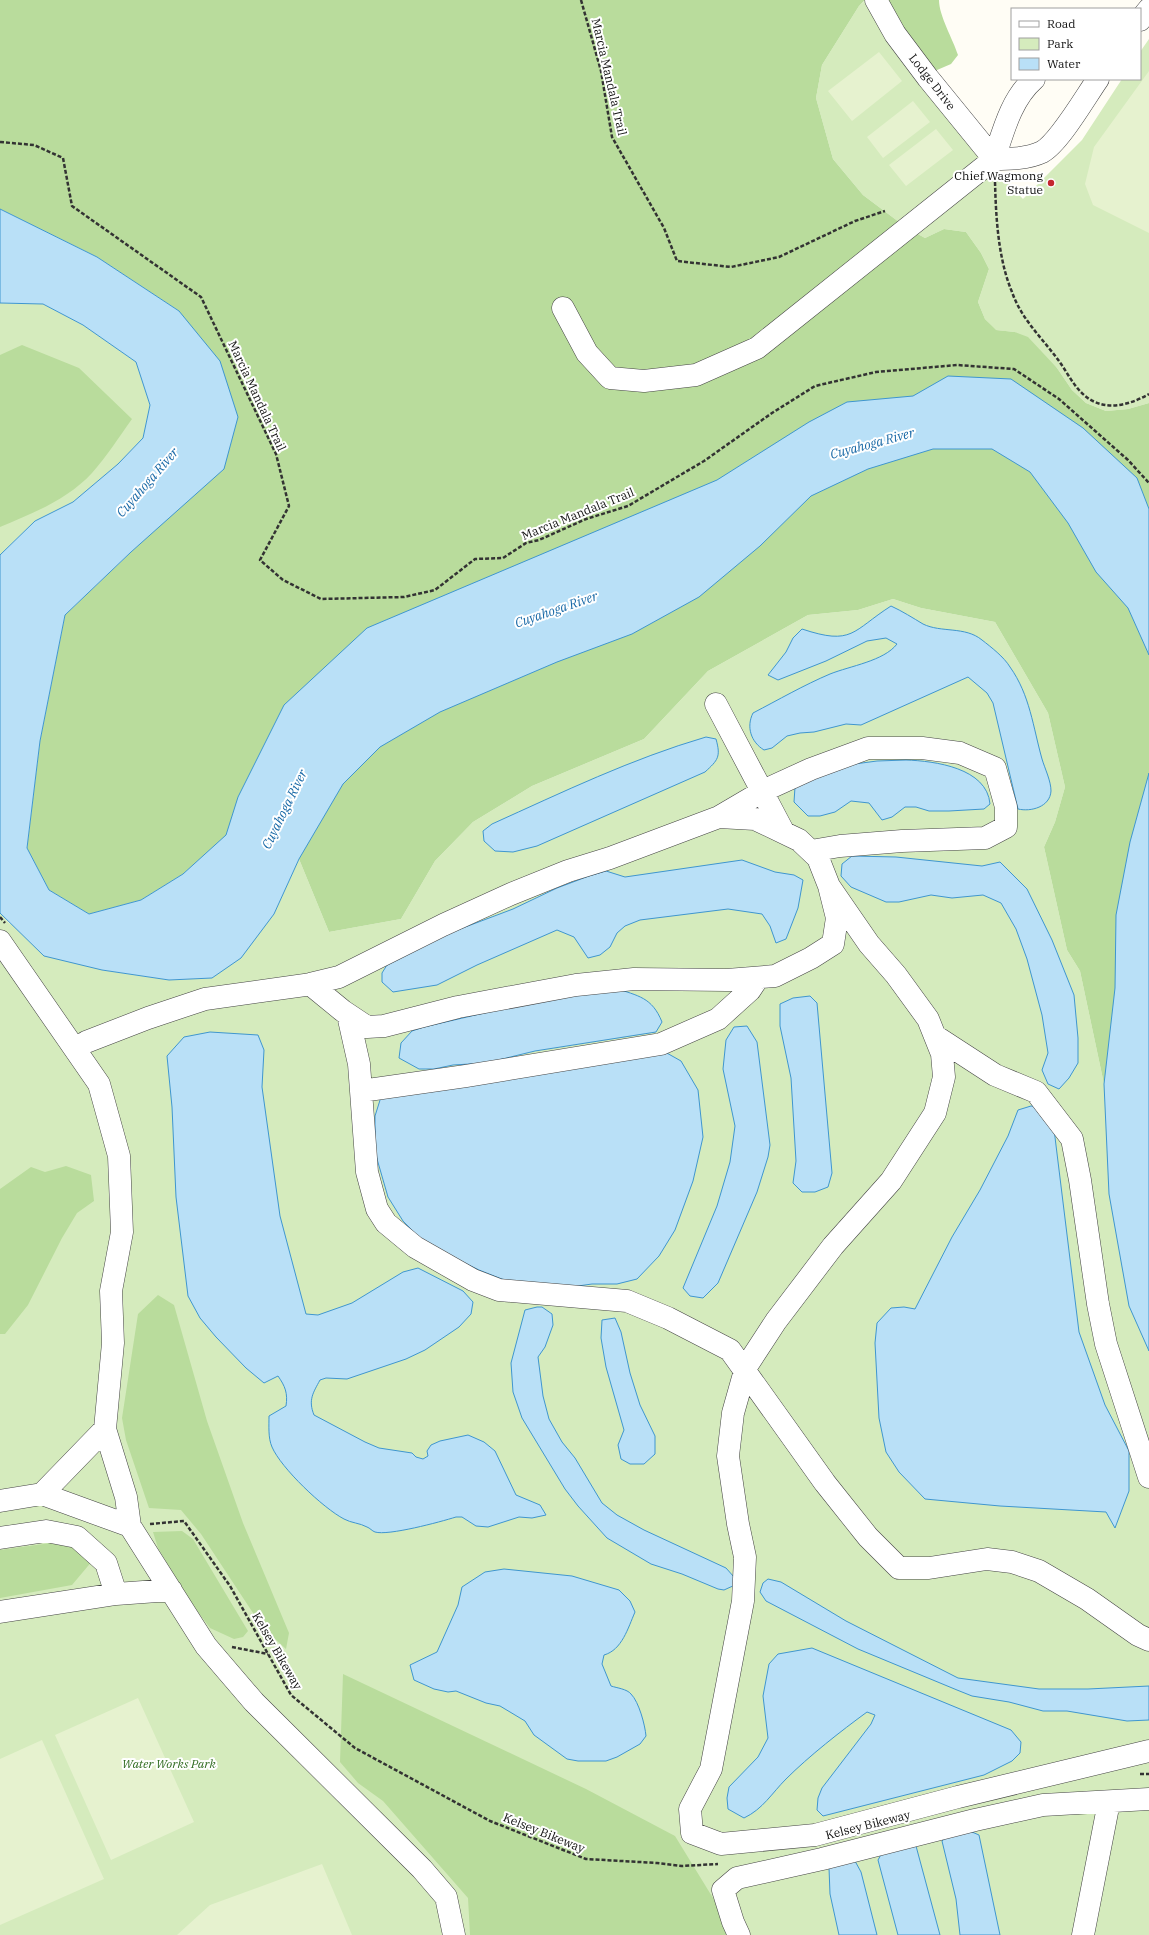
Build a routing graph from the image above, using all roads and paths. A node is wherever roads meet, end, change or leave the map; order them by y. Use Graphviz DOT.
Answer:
graph roads {
  1 [pos="581,0"];
  2 [pos="876,0"];
  3 [pos="1149,9"];
  4 [pos="1141,19"];
  5 [pos="1033,80"];
  6 [pos="1097,80"];
  7 [pos="0,142"];
  8 [pos="994,159"];
  9 [pos="996,209"];
  10 [pos="885,211"];
  11 [pos="563,308"];
  12 [pos="1149,394"];
  13 [pos="1149,482"];
  14 [pos="716,704"];
  15 [pos="762,791"];
  16 [pos="718,817"];
  17 [pos="783,831"];
  18 [pos="811,851"];
  19 [pos="829,886"];
  20 [pos="0,941"];
  21 [pos="758,978"];
  22 [pos="310,984"];
  23 [pos="348,1015"];
  24 [pos="935,1036"];
  25 [pos="86,1042"];
  26 [pos="361,1091"];
  27 [pos="745,1372"];
  28 [pos="105,1429"];
  29 [pos="1149,1477"];
  30 [pos="42,1494"];
  31 [pos="0,1501"];
  32 [pos="130,1526"];
  33 [pos="0,1538"];
  34 [pos="171,1590"];
  35 [pos="116,1594"];
  36 [pos="0,1612"];
  37 [pos="1149,1640"];
  38 [pos="231,1646"];
  39 [pos="268,1654"];
  40 [pos="1149,1751"];
  41 [pos="1149,1774"];
  42 [pos="1133,1775"];
  43 [pos="1149,1799"];
  44 [pos="1109,1802"];
  45 [pos="720,1863"];
  46 [pos="454,1935"];
  47 [pos="739,1935"];
  48 [pos="1083,1935"];
  1 -- 10 [label="path, Marcia Mandala Trail"];
  2 -- 8 [label="street, Lodge Drive"];
  3 -- 4 [label="street"];
  5 -- 8 [label="street"];
  6 -- 8 [label="street"];
  7 -- 13 [label="path, Marcia Mandala Trail"];
  8 -- 11 [label="street"];
  9 -- 12 [label="path"];
  14 -- 15 [label="street"];
  15 -- 16 [label="street"];
  15 -- 17 [label="street"];
  15 -- 18 [label="street"];
  16 -- 17 [label="street"];
  16 -- 22 [label="street"];
  17 -- 18 [label="street"];
  18 -- 19 [label="street"];
  19 -- 21 [label="street"];
  19 -- 24 [label="street"];
  20 -- 28 [label="street"];
  21 -- 23 [label="street"];
  21 -- 26 [label="street"];
  22 -- 23 [label="street"];
  22 -- 25 [label="street"];
  23 -- 26 [label="street"];
  24 -- 27 [label="street"];
  24 -- 29 [label="street"];
  26 -- 27 [label="street"];
  27 -- 37 [label="street"];
  27 -- 40 [label="street"];
  28 -- 30 [label="street"];
  28 -- 32 [label="street"];
  30 -- 31 [label="street"];
  30 -- 32 [label="street"];
  32 -- 34 [label="street"];
  32 -- 39 [label="path, Kelsey Bikeway"];
  33 -- 35 [label="street"];
  34 -- 35 [label="street"];
  34 -- 46 [label="street"];
  35 -- 36 [label="street"];
  38 -- 39 [label="path"];
  39 -- 45 [label="path, Kelsey Bikeway"];
  41 -- 42 [label="path"];
  43 -- 44 [label="street"];
  44 -- 47 [label="street"];
  44 -- 48 [label="street"];
}
